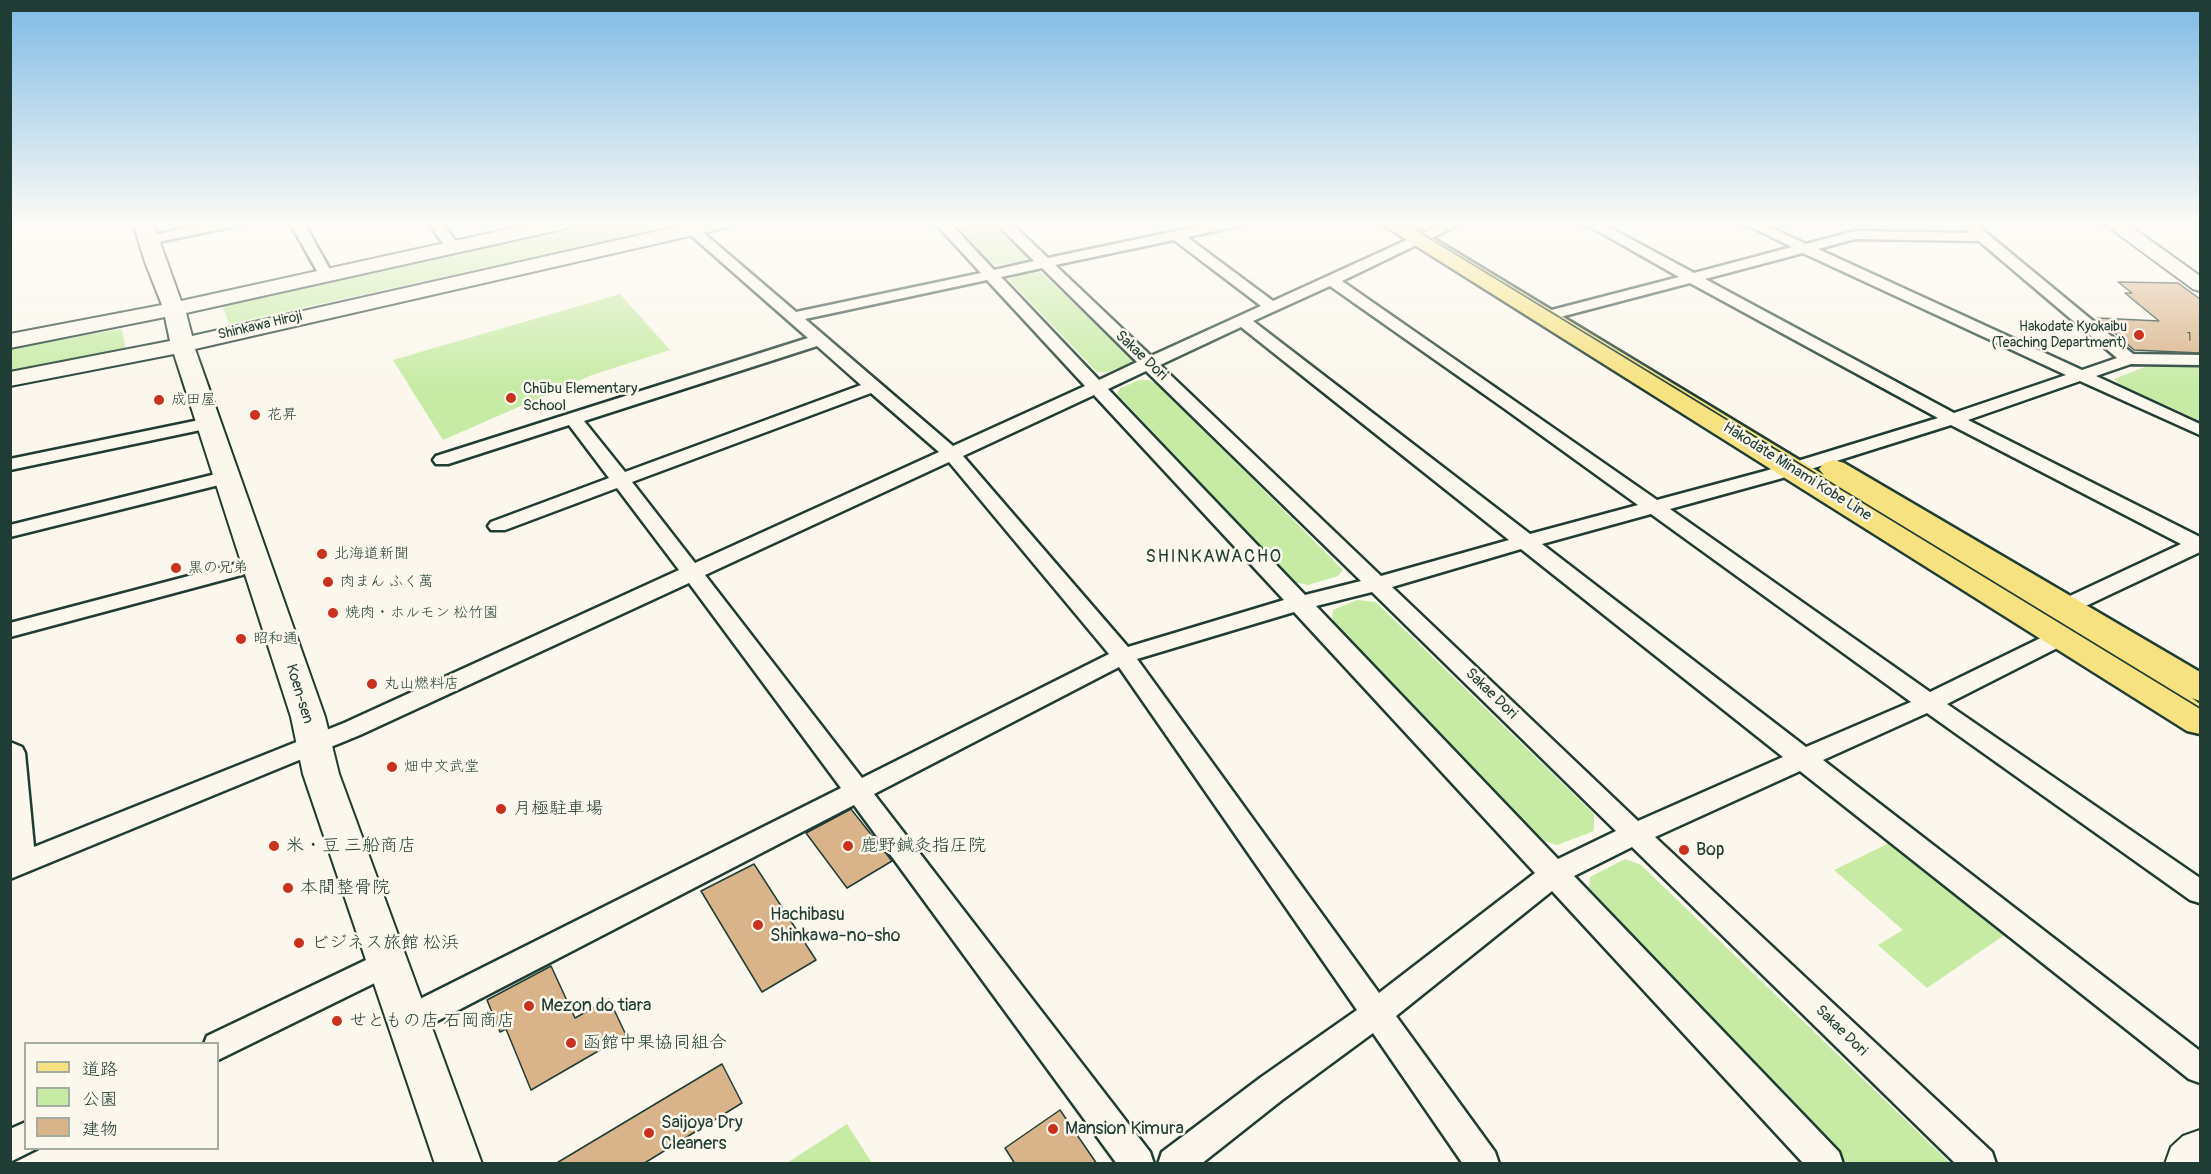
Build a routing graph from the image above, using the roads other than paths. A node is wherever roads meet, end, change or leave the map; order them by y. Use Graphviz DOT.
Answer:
graph roads {
  1 [pos="162,278"];
  2 [pos="314,278"];
  3 [pos="465,278"];
  4 [pos="748,278"];
  5 [pos="979,278"];
  6 [pos="995,278"];
  7 [pos="1060,278"];
  8 [pos="1232,278"];
  9 [pos="1336,278"];
  10 [pos="1506,278"];
  11 [pos="1690,278"];
  12 [pos="1869,278"];
  13 [pos="2032,278"];
  14 [pos="1331,280"];
  15 [pos="1272,308"];
  16 [pos="174,309"];
  17 [pos="1558,313"];
  18 [pos="794,317"];
  19 [pos="1244,321"];
  20 [pos="820,340"];
  21 [pos="10,341"];
  22 [pos="182,344"];
  23 [pos="2129,359"];
  24 [pos="2200,360"];
  25 [pos="1149,365"];
  26 [pos="2080,375"];
  27 [pos="10,380"];
  28 [pos="873,386"];
  29 [pos="1097,388"];
  30 [pos="573,418"];
  31 [pos="1953,419"];
  32 [pos="209,423"];
  33 [pos="2200,430"];
  34 [pos="952,453"];
  35 [pos="441,460"];
  36 [pos="1820,461"];
  37 [pos="10,465"];
  38 [pos="1792,469"];
  39 [pos="228,477"];
  40 [pos="619,481"];
  41 [pos="1652,508"];
  42 [pos="498,526"];
  43 [pos="10,531"];
  44 [pos="1526,541"];
  45 [pos="2199,545"];
  46 [pos="257,564"];
  47 [pos="691,573"];
  48 [pos="1378,584"];
  49 [pos="1299,603"];
  50 [pos="2064,622"];
  51 [pos="10,630"];
  52 [pos="1123,656"];
  53 [pos="2200,688"];
  54 [pos="1929,703"];
  55 [pos="2200,721"];
  56 [pos="314,745"];
  57 [pos="10,752"];
  58 [pos="1802,758"];
  59 [pos="856,791"];
  60 [pos="1635,834"];
  61 [pos="16,866"];
  62 [pos="1555,873"];
  63 [pos="2200,892"];
  64 [pos="387,963"];
  65 [pos="1377,1013"];
  66 [pos="407,1021"];
  67 [pos="219,1046"];
  68 [pos="2200,1069"];
  69 [pos="24,1139"];
  70 [pos="10,1146"];
  71 [pos="2200,1153"];
  72 [pos="459,1164"];
  73 [pos="1138,1164"];
  74 [pos="1174,1164"];
  75 [pos="1483,1164"];
  76 [pos="1827,1164"];
  77 [pos="1980,1164"];
  78 [pos="2188,1164"];
  1 -- 16 [label="street, Koen-sen"];
  2 -- 16 [label="street"];
  3 -- 22 [label="street, Shinkawa Hiroji"];
  4 -- 18 [label="street"];
  5 -- 18 [label="street"];
  6 -- 29 [label="street"];
  7 -- 25 [label="street, Sakae Dori"];
  8 -- 15 [label="street"];
  9 -- 14 [label="street"];
  10 -- 17 [label="main road, Hakodate Minami Kobe Line"];
  11 -- 17 [label="street"];
  11 -- 31 [label="street"];
  12 -- 26 [label="street"];
  13 -- 23 [label="street"];
  14 -- 15 [label="street"];
  14 -- 41 [label="street"];
  15 -- 19 [label="street"];
  16 -- 21 [label="street"];
  16 -- 22 [label="street, Koen-sen"];
  17 -- 36 [label="main road, Hakodate Minami Kobe Line"];
  17 -- 38 [label="main road, Hakodate Minami Kobe Line"];
  18 -- 20 [label="street"];
  19 -- 25 [label="street"];
  19 -- 44 [label="street"];
  20 -- 28 [label="street"];
  20 -- 30 [label="street"];
  22 -- 27 [label="street, Shinkawa Hiroji"];
  22 -- 32 [label="street, Koen-sen"];
  23 -- 24 [label="street"];
  23 -- 26 [label="street"];
  25 -- 29 [label="street"];
  25 -- 48 [label="street, Sakae Dori"];
  26 -- 31 [label="street"];
  26 -- 33 [label="street"];
  28 -- 34 [label="street"];
  28 -- 40 [label="street"];
  29 -- 34 [label="street"];
  29 -- 49 [label="street"];
  30 -- 35 [label="street"];
  30 -- 40 [label="street"];
  31 -- 36 [label="street"];
  31 -- 45 [label="street"];
  32 -- 37 [label="street"];
  32 -- 39 [label="street, Koen-sen"];
  34 -- 47 [label="street"];
  34 -- 52 [label="street"];
  36 -- 38 [label="street"];
  36 -- 50 [label="main road, Hakodate Minami Kobe Line"];
  38 -- 41 [label="street"];
  38 -- 50 [label="main road, Hakodate Minami Kobe Line"];
  39 -- 43 [label="street"];
  39 -- 46 [label="street, Koen-sen"];
  40 -- 42 [label="street"];
  40 -- 47 [label="street"];
  41 -- 44 [label="street"];
  41 -- 54 [label="street"];
  44 -- 48 [label="street"];
  44 -- 58 [label="street"];
  45 -- 50 [label="street"];
  46 -- 51 [label="street"];
  46 -- 56 [label="street, Koen-sen"];
  47 -- 56 [label="street"];
  47 -- 59 [label="street"];
  48 -- 49 [label="street"];
  48 -- 60 [label="street, Sakae Dori"];
  49 -- 52 [label="street"];
  49 -- 62 [label="street"];
  50 -- 53 [label="main road, Hakodate Minami Kobe Line"];
  50 -- 54 [label="street"];
  50 -- 55 [label="main road, Hakodate Minami Kobe Line"];
  52 -- 59 [label="street"];
  52 -- 65 [label="street"];
  54 -- 58 [label="street"];
  54 -- 63 [label="street"];
  56 -- 61 [label="street"];
  56 -- 64 [label="street, Koen-sen"];
  57 -- 61 [label="street"];
  58 -- 60 [label="street"];
  58 -- 68 [label="street"];
  59 -- 66 [label="street"];
  59 -- 73 [label="street"];
  60 -- 62 [label="street"];
  60 -- 77 [label="street, Sakae Dori"];
  62 -- 65 [label="street"];
  62 -- 76 [label="street"];
  64 -- 66 [label="street, Koen-sen"];
  64 -- 67 [label="street"];
  65 -- 74 [label="street"];
  65 -- 75 [label="street"];
  66 -- 72 [label="street, Koen-sen"];
  69 -- 70 [label="street"];
  71 -- 78 [label="street"];
}
